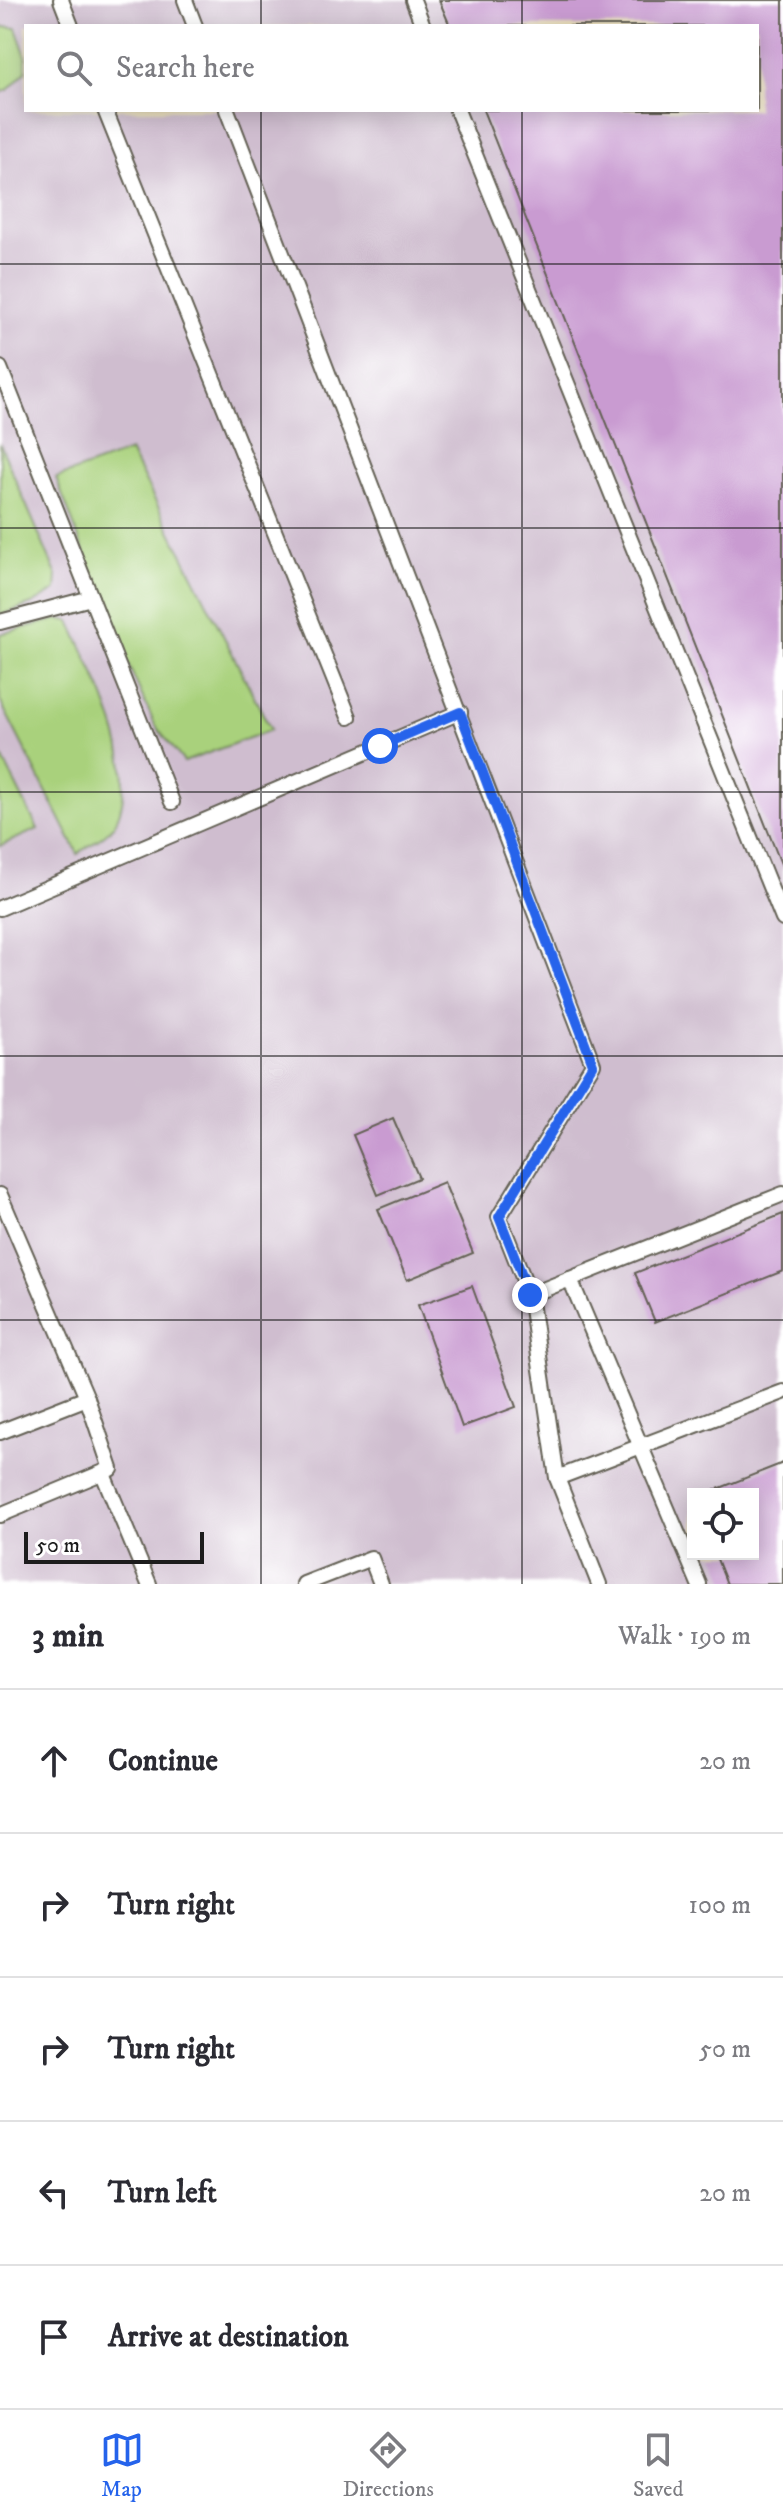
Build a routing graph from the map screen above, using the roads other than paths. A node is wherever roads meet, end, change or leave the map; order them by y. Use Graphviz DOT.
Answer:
graph roads {
  1 [pos="61,0"];
  2 [pos="185,0"];
  3 [pos="413,0"];
  4 [pos="70,24"];
  5 [pos="194,24"];
  6 [pos="422,24"];
  7 [pos="106,112"];
  8 [pos="228,112"];
  9 [pos="458,112"];
  10 [pos="0,368"];
  11 [pos="91,598"];
  12 [pos="0,622"];
  13 [pos="460,712"];
  14 [pos="349,717"];
  15 [pos="172,802"];
  16 [pos="0,908"];
  17 [pos="783,919"];
  18 [pos="783,1194"];
  19 [pos="0,1195"];
  20 [pos="570,1279"];
  21 [pos="530,1295"];
  22 [pos="783,1392"];
  23 [pos="87,1398"];
  24 [pos="0,1432"];
  25 [pos="640,1445"];
  26 [pos="107,1471"];
  27 [pos="557,1478"];
  28 [pos="0,1515"];
  29 [pos="149,1584"];
  30 [pos="304,1584"];
  31 [pos="381,1584"];
  32 [pos="599,1584"];
  33 [pos="699,1584"];
  1 -- 4 [label="lane"];
  2 -- 5 [label="lane"];
  3 -- 6 [label="lane"];
  7 -- 14 [label="lane"];
  8 -- 13 [label="lane"];
  9 -- 17 [label="lane"];
  10 -- 11 [label="lane"];
  11 -- 12 [label="lane"];
  11 -- 15 [label="lane"];
  13 -- 16 [label="lane"];
  13 -- 21 [label="lane"];
  18 -- 20 [label="lane"];
  19 -- 23 [label="lane"];
  20 -- 21 [label="lane"];
  20 -- 25 [label="lane"];
  21 -- 27 [label="lane"];
  22 -- 25 [label="lane"];
  23 -- 24 [label="lane"];
  23 -- 26 [label="lane"];
  25 -- 27 [label="lane"];
  25 -- 33 [label="lane"];
  26 -- 28 [label="lane"];
  26 -- 29 [label="lane"];
  27 -- 32 [label="lane"];
  30 -- 31 [label="lane"];
}
